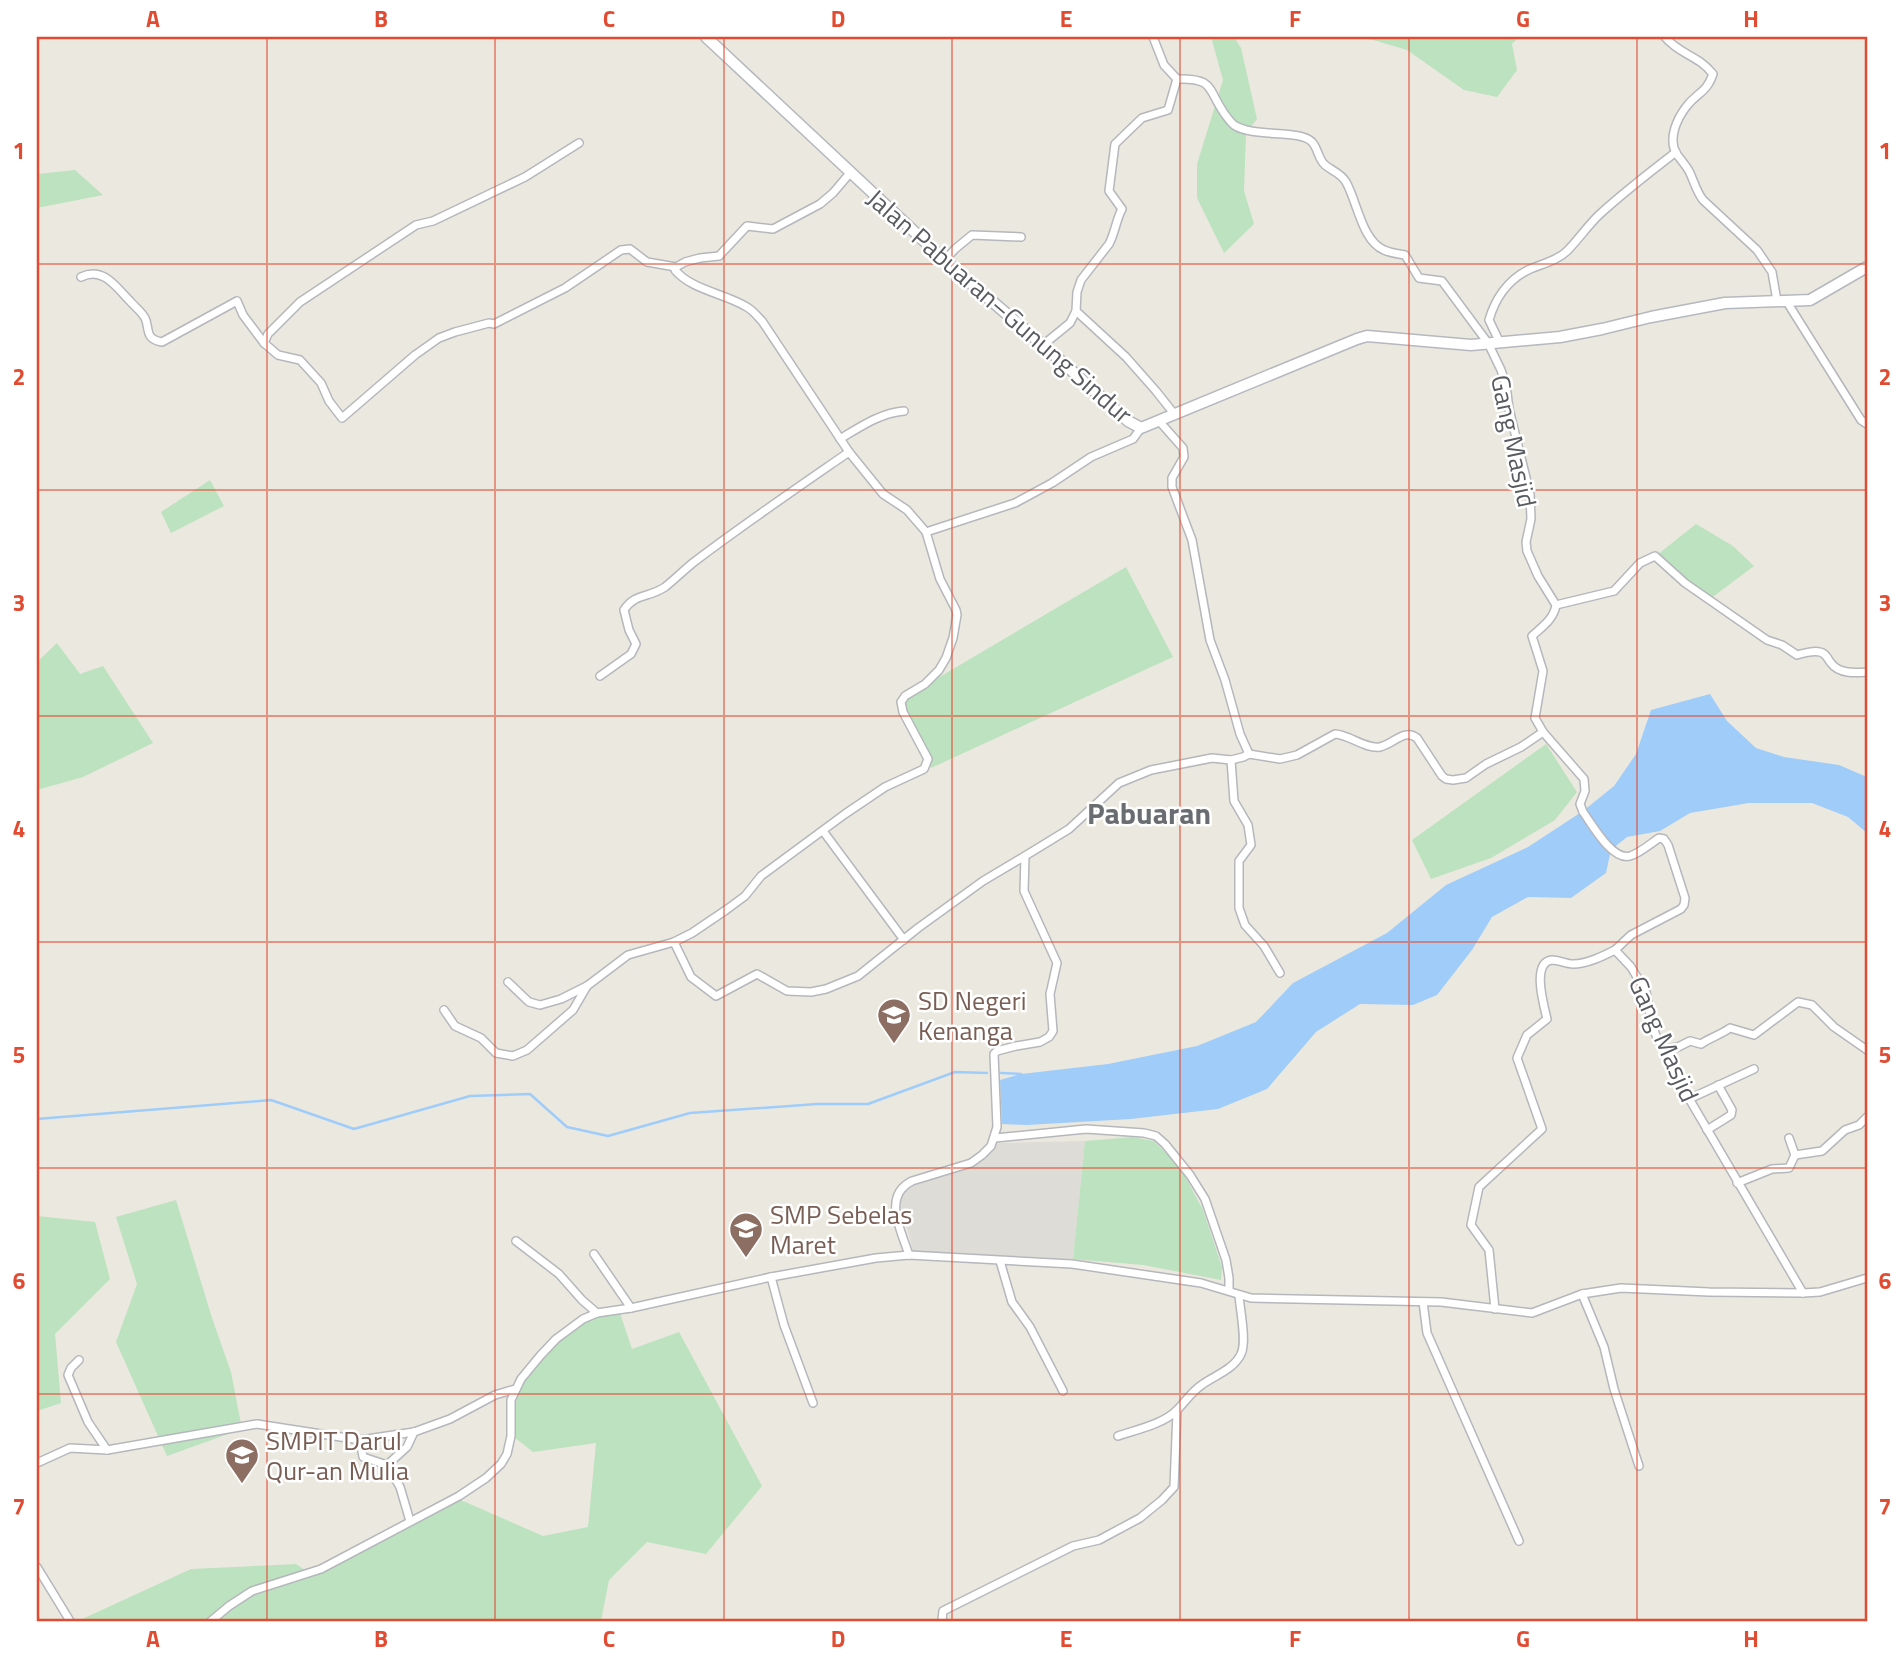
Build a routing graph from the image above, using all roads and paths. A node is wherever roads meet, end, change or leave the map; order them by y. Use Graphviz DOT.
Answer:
graph roads {
  1 [pos="706,37"];
  2 [pos="1153,37"];
  3 [pos="1665,37"];
  4 [pos="1177,79"];
  5 [pos="579,143"];
  6 [pos="1676,152"];
  7 [pos="850,173"];
  8 [pos="1021,237"];
  9 [pos="944,261"];
  10 [pos="676,267"];
  11 [pos="1867,267"];
  12 [pos="81,277"];
  13 [pos="1782,302"];
  14 [pos="1076,312"];
  15 [pos="264,342"];
  16 [pos="1488,343"];
  17 [pos="1500,343"];
  18 [pos="1043,345"];
  19 [pos="904,411"];
  20 [pos="1175,415"];
  21 [pos="1160,421"];
  22 [pos="1867,424"];
  23 [pos="1141,428"];
  24 [pos="840,439"];
  25 [pos="849,452"];
  26 [pos="926,532"];
  27 [pos="1556,605"];
  28 [pos="1867,673"];
  29 [pos="600,676"];
  30 [pos="1543,732"];
  31 [pos="1249,754"];
  32 [pos="1231,760"];
  33 [pos="823,831"];
  34 [pos="1025,856"];
  35 [pos="904,940"];
  36 [pos="674,942"];
  37 [pos="1615,950"];
  38 [pos="1280,973"];
  39 [pos="508,982"];
  40 [pos="587,986"];
  41 [pos="444,1010"];
  42 [pos="1667,1049"];
  43 [pos="1867,1050"];
  44 [pos="1754,1069"];
  45 [pos="1718,1085"];
  46 [pos="1689,1099"];
  47 [pos="1867,1117"];
  48 [pos="1707,1130"];
  49 [pos="995,1138"];
  50 [pos="1789,1138"];
  51 [pos="1795,1155"];
  52 [pos="1737,1184"];
  53 [pos="516,1241"];
  54 [pos="594,1254"];
  55 [pos="909,1255"];
  56 [pos="1000,1261"];
  57 [pos="771,1277"];
  58 [pos="1867,1278"];
  59 [pos="1229,1290"];
  60 [pos="1803,1293"];
  61 [pos="1582,1294"];
  62 [pos="1239,1295"];
  63 [pos="1423,1302"];
  64 [pos="631,1308"];
  65 [pos="1495,1309"];
  66 [pos="597,1313"];
  67 [pos="79,1360"];
  68 [pos="515,1389"];
  69 [pos="1063,1391"];
  70 [pos="813,1403"];
  71 [pos="1177,1411"];
  72 [pos="414,1432"];
  73 [pos="1118,1436"];
  74 [pos="360,1440"];
  75 [pos="107,1450"];
  76 [pos="37,1463"];
  77 [pos="387,1465"];
  78 [pos="1639,1466"];
  79 [pos="410,1521"];
  80 [pos="1519,1541"];
  81 [pos="37,1567"];
  82 [pos="942,1620"];
  83 [pos="70,1621"];
  84 [pos="211,1621"];
  1 -- 7 [label="street, Jalan Pabuaran–Gunung Sindur"];
  2 -- 4 [label="street"];
  3 -- 6 [label="street"];
  4 -- 14 [label="street"];
  4 -- 16 [label="street, Gang Masjid"];
  5 -- 15 [label="street"];
  6 -- 13 [label="street"];
  6 -- 17 [label="street"];
  7 -- 9 [label="street, Jalan Pabuaran–Gunung Sindur"];
  7 -- 10 [label="street"];
  8 -- 9 [label="street"];
  9 -- 18 [label="street, Jalan Pabuaran–Gunung Sindur"];
  10 -- 15 [label="street"];
  10 -- 24 [label="street"];
  11 -- 13 [label="street, Jalan Pabuaran–Gunung Sindur"];
  12 -- 15 [label="street"];
  13 -- 17 [label="street, Jalan Pabuaran–Gunung Sindur"];
  13 -- 22 [label="street"];
  14 -- 18 [label="street"];
  14 -- 20 [label="street"];
  16 -- 17 [label="street, Jalan Pabuaran–Gunung Sindur"];
  16 -- 20 [label="street, Jalan Pabuaran–Gunung Sindur"];
  16 -- 27 [label="street, Gang Masjid"];
  18 -- 23 [label="street, Jalan Pabuaran–Gunung Sindur"];
  19 -- 24 [label="street"];
  20 -- 21 [label="street, Jalan Pabuaran–Gunung Sindur"];
  21 -- 23 [label="street, Jalan Pabuaran–Gunung Sindur"];
  21 -- 31 [label="street"];
  23 -- 26 [label="street"];
  24 -- 25 [label="street"];
  25 -- 26 [label="street"];
  25 -- 29 [label="street"];
  26 -- 33 [label="street"];
  27 -- 28 [label="street"];
  27 -- 30 [label="street"];
  30 -- 31 [label="street"];
  30 -- 37 [label="street, Gang Masjid"];
  31 -- 32 [label="street"];
  32 -- 34 [label="street"];
  32 -- 38 [label="street"];
  33 -- 35 [label="street"];
  33 -- 36 [label="street"];
  34 -- 35 [label="street"];
  34 -- 49 [label="street"];
  35 -- 36 [label="street"];
  36 -- 40 [label="street"];
  37 -- 42 [label="street, Gang Masjid"];
  37 -- 65 [label="street"];
  39 -- 40 [label="street"];
  40 -- 41 [label="street"];
  42 -- 43 [label="street"];
  42 -- 46 [label="street, Gang Masjid"];
  44 -- 45 [label="street"];
  45 -- 46 [label="street"];
  45 -- 48 [label="street"];
  46 -- 48 [label="street, Gang Masjid"];
  47 -- 51 [label="street"];
  48 -- 52 [label="street, Gang Masjid"];
  49 -- 55 [label="street"];
  49 -- 59 [label="street"];
  50 -- 51 [label="street"];
  51 -- 52 [label="street"];
  52 -- 60 [label="street, Gang Masjid"];
  53 -- 66 [label="street"];
  54 -- 64 [label="street"];
  55 -- 56 [label="street"];
  55 -- 57 [label="street"];
  56 -- 59 [label="street"];
  56 -- 69 [label="street"];
  57 -- 64 [label="street"];
  57 -- 70 [label="street"];
  58 -- 60 [label="street"];
  59 -- 62 [label="street"];
  60 -- 61 [label="street"];
  61 -- 65 [label="street"];
  61 -- 78 [label="street"];
  62 -- 63 [label="street"];
  62 -- 71 [label="street"];
  63 -- 65 [label="street"];
  63 -- 80 [label="street"];
  64 -- 66 [label="street"];
  66 -- 68 [label="street"];
  67 -- 75 [label="street"];
  68 -- 72 [label="street"];
  68 -- 79 [label="street"];
  71 -- 73 [label="street"];
  71 -- 82 [label="street"];
  72 -- 74 [label="street"];
  72 -- 77 [label="street"];
  74 -- 75 [label="street"];
  74 -- 77 [label="street"];
  75 -- 76 [label="street"];
  77 -- 79 [label="street"];
  79 -- 84 [label="street"];
  81 -- 83 [label="street"];
}
